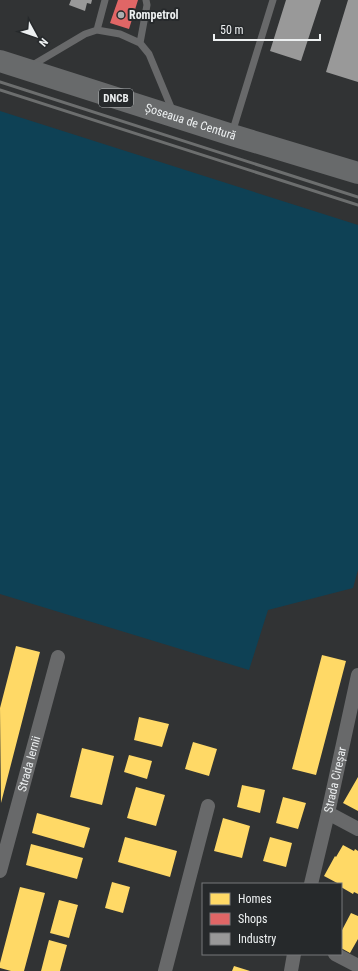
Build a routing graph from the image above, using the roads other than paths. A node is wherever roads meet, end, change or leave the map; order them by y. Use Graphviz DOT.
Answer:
graph roads {
  1 [pos="105,0"];
  2 [pos="146,0"];
  3 [pos="273,0"];
  4 [pos="97,30"];
  5 [pos="140,43"];
  6 [pos="0,61"];
  7 [pos="26,69"];
  8 [pos="176,117"];
  9 [pos="232,135"];
  10 [pos="358,173"];
  11 [pos="58,657"];
  12 [pos="358,675"];
  13 [pos="208,806"];
  14 [pos="328,813"];
  15 [pos="358,829"];
  16 [pos="0,871"];
  17 [pos="311,883"];
  18 [pos="294,955"];
  19 [pos="337,955"];
  20 [pos="358,966"];
  21 [pos="165,971"];
  22 [pos="291,971"];
  1 -- 4 [label="lane"];
  2 -- 5 [label="lane"];
  3 -- 9 [label="lane"];
  4 -- 5 [label="lane"];
  4 -- 7 [label="lane"];
  5 -- 8 [label="lane"];
  6 -- 7 [label="main road, Șoseaua de Centură / DNCB"];
  7 -- 8 [label="main road, Șoseaua de Centură / DNCB"];
  8 -- 9 [label="main road, Șoseaua de Centură / DNCB"];
  9 -- 10 [label="main road, Șoseaua de Centură / DNCB"];
  11 -- 16 [label="street, Strada Iernii"];
  12 -- 14 [label="street, Strada Cireșar"];
  13 -- 21 [label="street"];
  14 -- 15 [label="street"];
  14 -- 17 [label="street, Strada Cireșar"];
  18 -- 22 [label="street"];
  19 -- 20 [label="street"];
}
